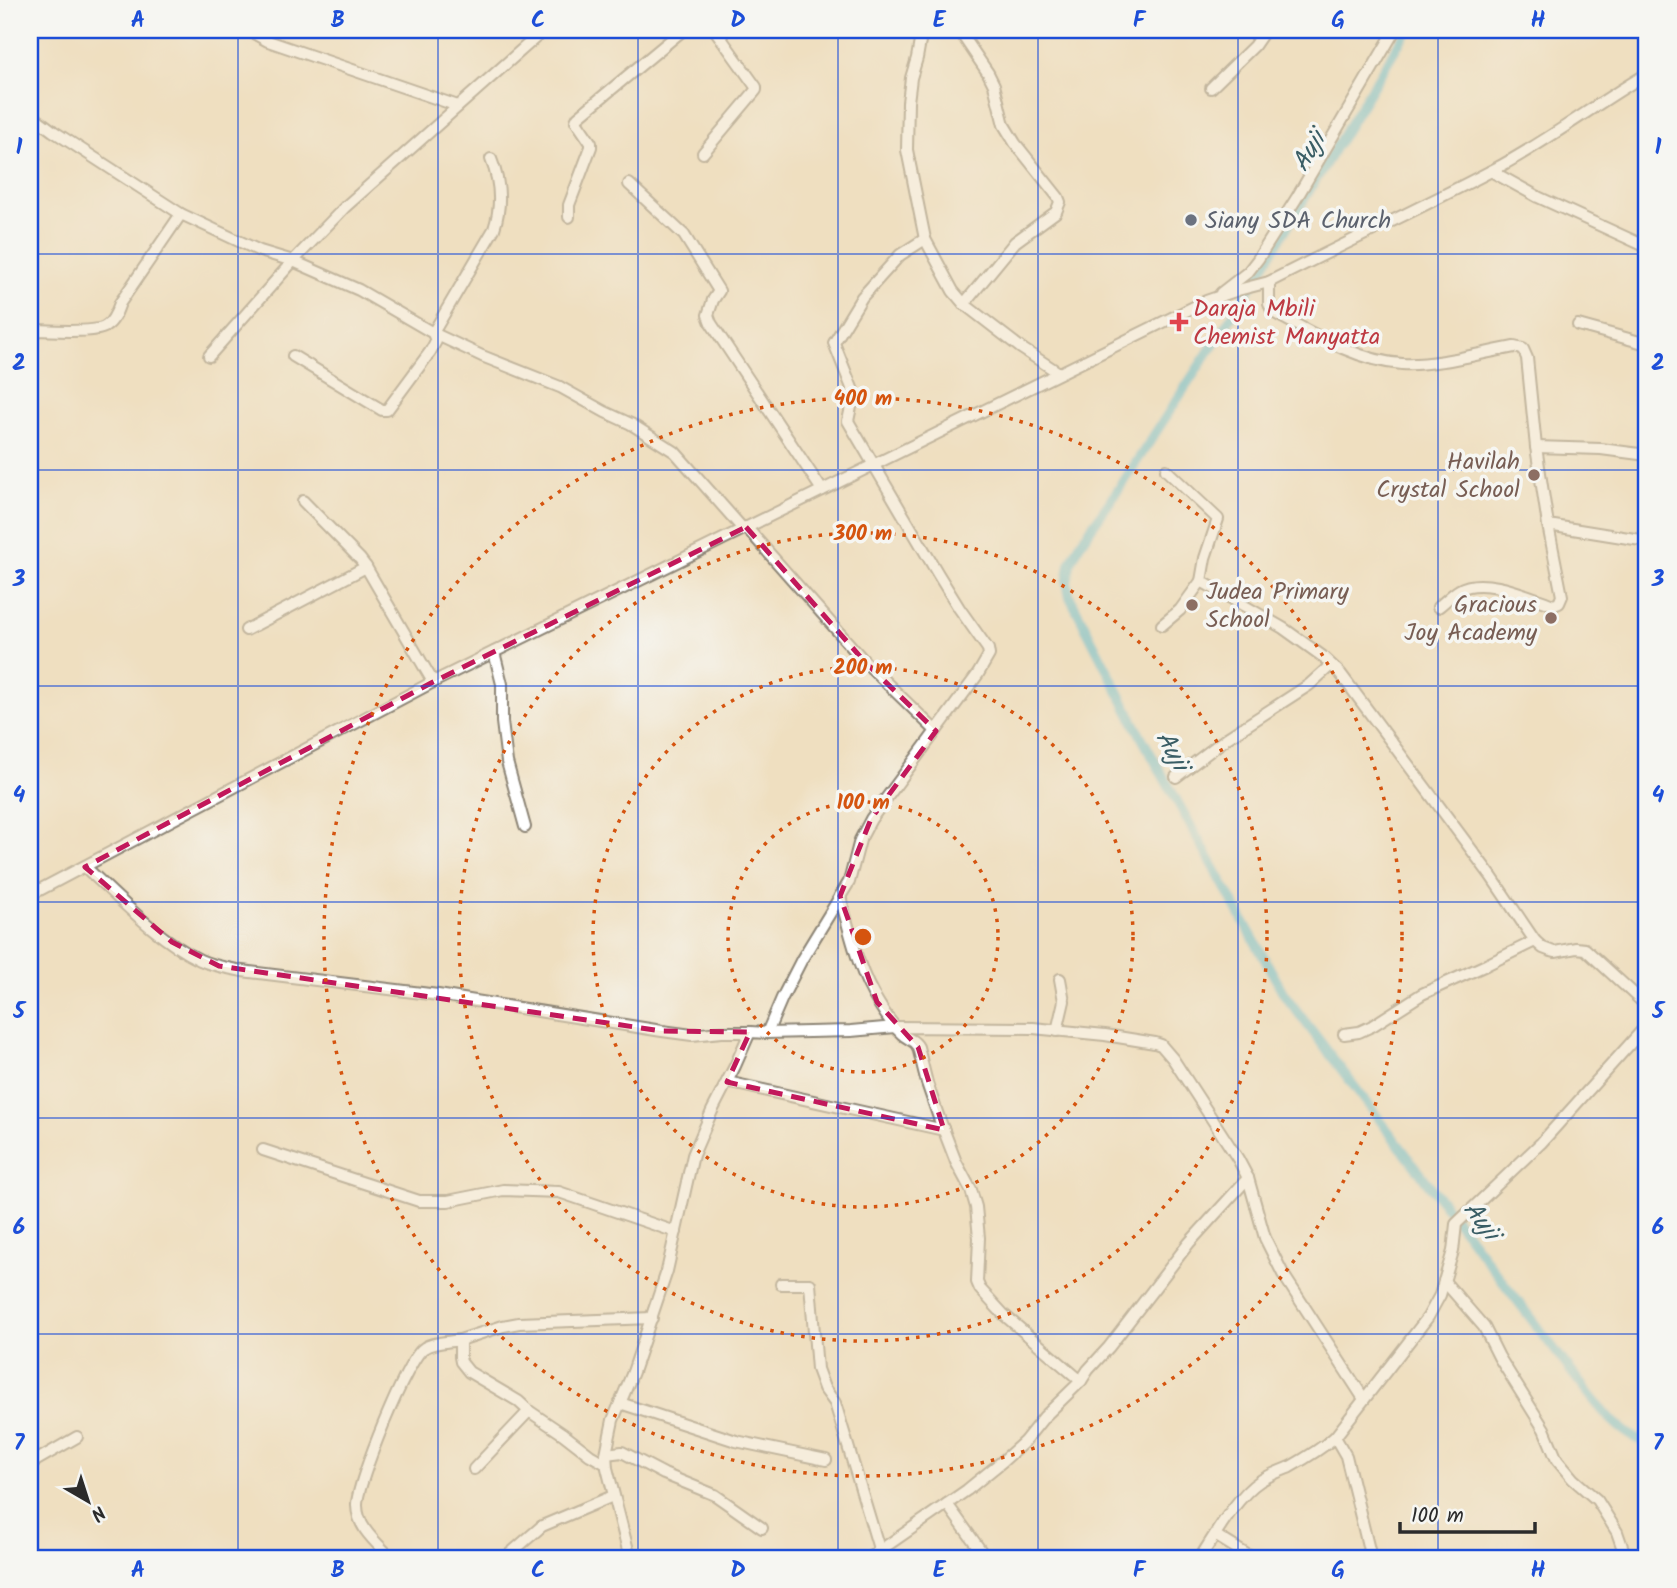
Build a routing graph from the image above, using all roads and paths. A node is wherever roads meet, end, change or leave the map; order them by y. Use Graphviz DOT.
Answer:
graph roads {
  1 [pos="248,30"];
  2 [pos="544,30"];
  3 [pos="683,30"];
  4 [pos="715,30"];
  5 [pos="922,30"];
  6 [pos="959,30"];
  7 [pos="1265,30"];
  8 [pos="1395,30"];
  9 [pos="1647,74"];
  10 [pos="1211,88"];
  11 [pos="458,106"];
  12 [pos="30,114"];
  13 [pos="704,153"];
  14 [pos="491,159"];
  15 [pos="1491,171"];
  16 [pos="629,184"];
  17 [pos="181,214"];
  18 [pos="569,217"];
  19 [pos="925,239"];
  20 [pos="1647,247"];
  21 [pos="293,261"];
  22 [pos="1266,282"];
  23 [pos="1216,298"];
  24 [pos="964,304"];
  25 [pos="1578,325"];
  26 [pos="30,330"];
  27 [pos="433,333"];
  28 [pos="1647,344"];
  29 [pos="209,356"];
  30 [pos="293,356"];
  31 [pos="1059,373"];
  32 [pos="1536,446"];
  33 [pos="1647,455"];
  34 [pos="874,464"];
  35 [pos="1166,470"];
  36 [pos="822,490"];
  37 [pos="303,501"];
  38 [pos="1548,525"];
  39 [pos="744,528"];
  40 [pos="1647,541"];
  41 [pos="366,567"];
  42 [pos="1201,581"];
  43 [pos="1438,607"];
  44 [pos="1162,625"];
  45 [pos="246,630"];
  46 [pos="494,652"];
  47 [pos="1331,665"];
  48 [pos="433,682"];
  49 [pos="936,731"];
  50 [pos="1176,777"];
  51 [pos="525,827"];
  52 [pos="85,867"];
  53 [pos="30,895"];
  54 [pos="840,896"];
  55 [pos="1535,941"];
  56 [pos="1060,979"];
  57 [pos="1647,1006"];
  58 [pos="1647,1026"];
  59 [pos="895,1027"];
  60 [pos="1057,1031"];
  61 [pos="750,1032"];
  62 [pos="767,1033"];
  63 [pos="1344,1034"];
  64 [pos="727,1083"];
  65 [pos="944,1130"];
  66 [pos="263,1150"];
  67 [pos="1248,1178"];
  68 [pos="676,1232"];
  69 [pos="1444,1281"];
  70 [pos="781,1284"];
  71 [pos="652,1318"];
  72 [pos="460,1340"];
  73 [pos="1081,1381"];
  74 [pos="1364,1399"];
  75 [pos="620,1402"];
  76 [pos="529,1411"];
  77 [pos="77,1437"];
  78 [pos="1335,1437"];
  79 [pos="606,1459"];
  80 [pos="826,1460"];
  81 [pos="30,1464"];
  82 [pos="474,1469"];
  83 [pos="613,1496"];
  84 [pos="947,1504"];
  85 [pos="762,1528"];
  86 [pos="1215,1535"];
  87 [pos="881,1555"];
  88 [pos="391,1558"];
  89 [pos="505,1558"];
  90 [pos="630,1558"];
  91 [pos="869,1558"];
  92 [pos="986,1558"];
  93 [pos="1200,1558"];
  94 [pos="1252,1558"];
  95 [pos="1370,1558"];
  96 [pos="1626,1558"];
  1 -- 11 [label="street"];
  2 -- 11 [label="street"];
  3 -- 18 [label="street"];
  4 -- 13 [label="street"];
  5 -- 19 [label="street"];
  6 -- 24 [label="street"];
  7 -- 10 [label="street"];
  8 -- 23 [label="street"];
  9 -- 15 [label="street"];
  11 -- 21 [label="street"];
  12 -- 17 [label="street"];
  14 -- 27 [label="street"];
  15 -- 20 [label="street"];
  15 -- 22 [label="street"];
  16 -- 36 [label="street"];
  17 -- 21 [label="street"];
  17 -- 26 [label="street"];
  19 -- 24 [label="street"];
  19 -- 34 [label="street"];
  21 -- 27 [label="street"];
  21 -- 29 [label="street"];
  22 -- 23 [label="street"];
  22 -- 32 [label="street"];
  23 -- 31 [label="street"];
  24 -- 31 [label="street"];
  25 -- 28 [label="street"];
  27 -- 30 [label="street"];
  27 -- 39 [label="street"];
  31 -- 34 [label="street"];
  32 -- 33 [label="street"];
  32 -- 38 [label="street"];
  34 -- 36 [label="street"];
  34 -- 49 [label="street"];
  35 -- 42 [label="street"];
  36 -- 39 [label="street"];
  37 -- 41 [label="street"];
  38 -- 40 [label="street"];
  38 -- 43 [label="street"];
  39 -- 46 [label="street"];
  39 -- 49 [label="street"];
  41 -- 45 [label="street"];
  41 -- 48 [label="street"];
  42 -- 44 [label="street"];
  42 -- 47 [label="street"];
  46 -- 48 [label="street"];
  46 -- 51 [label="street"];
  47 -- 50 [label="street"];
  47 -- 55 [label="street"];
  48 -- 52 [label="street"];
  49 -- 54 [label="street"];
  52 -- 53 [label="street"];
  52 -- 61 [label="street"];
  54 -- 59 [label="street"];
  54 -- 62 [label="street"];
  55 -- 57 [label="street"];
  55 -- 63 [label="street"];
  56 -- 60 [label="street"];
  58 -- 69 [label="street"];
  59 -- 60 [label="street"];
  59 -- 62 [label="street"];
  59 -- 65 [label="street"];
  60 -- 67 [label="street"];
  61 -- 62 [label="street"];
  61 -- 64 [label="street"];
  64 -- 65 [label="street"];
  64 -- 68 [label="street"];
  65 -- 73 [label="street"];
  66 -- 68 [label="street"];
  67 -- 73 [label="street"];
  67 -- 74 [label="street"];
  68 -- 71 [label="street"];
  69 -- 74 [label="street"];
  69 -- 96 [label="street"];
  70 -- 87 [label="street"];
  71 -- 72 [label="street"];
  71 -- 75 [label="street"];
  72 -- 76 [label="street"];
  72 -- 88 [label="street"];
  73 -- 84 [label="street"];
  74 -- 78 [label="street"];
  75 -- 79 [label="street"];
  75 -- 80 [label="street"];
  76 -- 79 [label="street"];
  76 -- 82 [label="street"];
  77 -- 81 [label="street"];
  78 -- 86 [label="street"];
  78 -- 95 [label="street"];
  79 -- 83 [label="street"];
  79 -- 85 [label="street"];
  83 -- 89 [label="street"];
  83 -- 90 [label="street"];
  84 -- 87 [label="street"];
  84 -- 92 [label="street"];
  86 -- 93 [label="street"];
  86 -- 94 [label="street"];
  87 -- 91 [label="street"];
}
